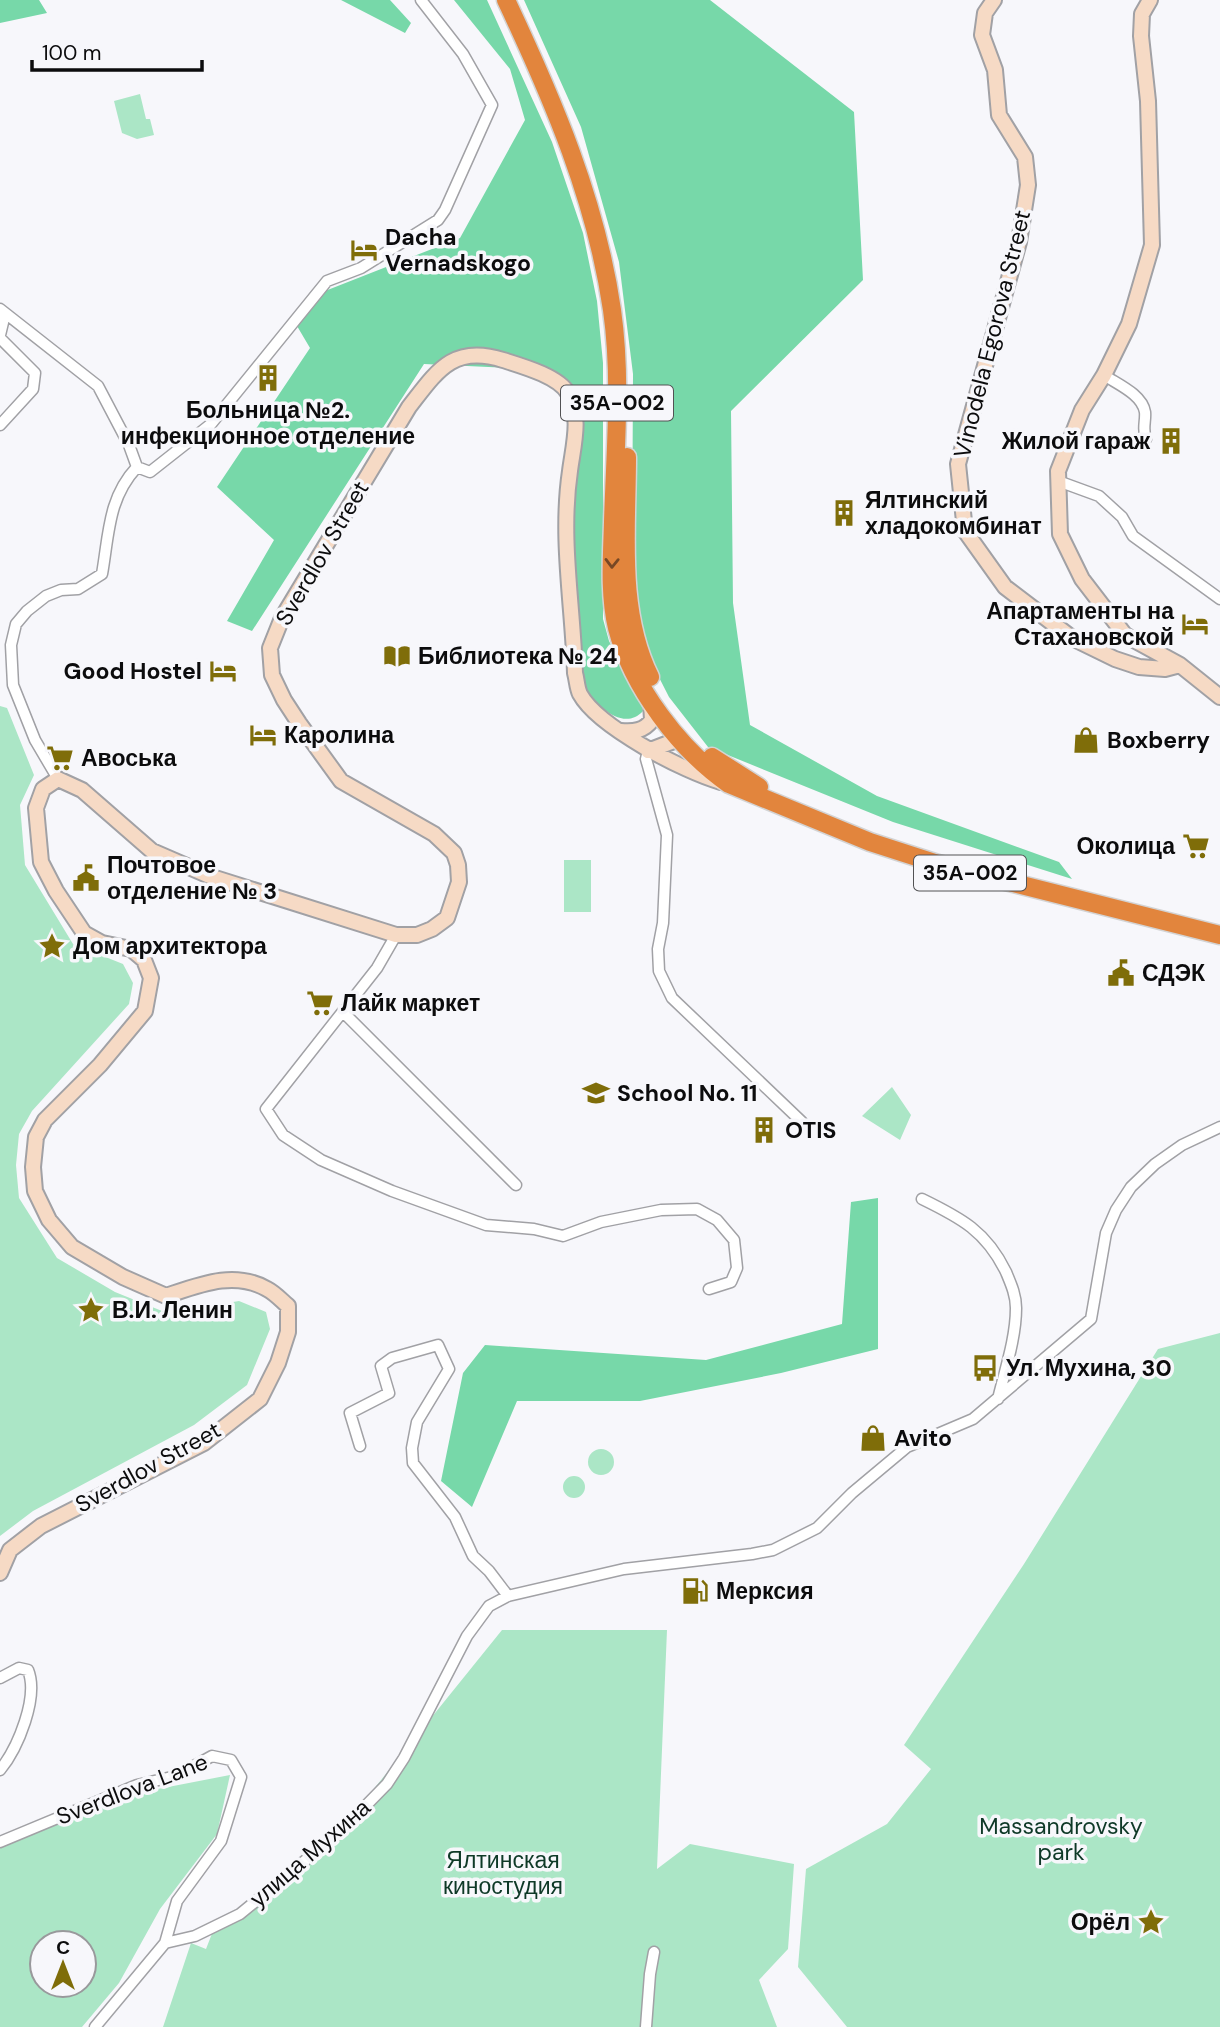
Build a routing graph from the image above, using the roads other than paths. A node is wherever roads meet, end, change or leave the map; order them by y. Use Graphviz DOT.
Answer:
graph roads {
  1 [pos="421,0"];
  2 [pos="506,0"];
  3 [pos="517,0"];
  4 [pos="994,0"];
  5 [pos="1150,0"];
  6 [pos="3,312"];
  7 [pos="0,336"];
  8 [pos="1104,375"];
  9 [pos="0,425"];
  10 [pos="1146,439"];
  11 [pos="137,467"];
  12 [pos="1058,481"];
  13 [pos="1220,599"];
  14 [pos="1180,665"];
  15 [pos="1220,697"];
  16 [pos="651,702"];
  17 [pos="621,731"];
  18 [pos="684,738"];
  19 [pos="648,751"];
  20 [pos="58,779"];
  21 [pos="729,784"];
  22 [pos="1220,926"];
  23 [pos="396,935"];
  24 [pos="1220,935"];
  25 [pos="343,1012"];
  26 [pos="802,1122"];
  27 [pos="1220,1127"];
  28 [pos="516,1185"];
  29 [pos="922,1199"];
  30 [pos="709,1289"];
  31 [pos="998,1400"];
  32 [pos="360,1446"];
  33 [pos="0,1573"];
  34 [pos="508,1596"];
  35 [pos="0,1678"];
  36 [pos="0,1770"];
  37 [pos="0,1842"];
  38 [pos="165,1943"];
  39 [pos="654,1952"];
  40 [pos="95,2027"];
  41 [pos="646,2027"];
  1 -- 11 [label="street"];
  2 -- 16 [label="highway, 35А-002, one-way"];
  3 -- 18 [label="highway, 35А-002"];
  4 -- 14 [label="main road, Vinodela Egorova Street"];
  5 -- 8 [label="main road"];
  6 -- 7 [label="street"];
  6 -- 11 [label="street"];
  7 -- 9 [label="street"];
  8 -- 10 [label="street"];
  8 -- 12 [label="main road"];
  11 -- 20 [label="street"];
  12 -- 13 [label="street"];
  12 -- 14 [label="main road"];
  14 -- 15 [label="main road"];
  16 -- 17 [label="main road"];
  16 -- 18 [label="highway, 35А-002"];
  17 -- 19 [label="main road, Sverdlov Street"];
  17 -- 23 [label="main road, Sverdlov Street"];
  18 -- 19 [label="main road"];
  18 -- 21 [label="highway, 35А-002"];
  18 -- 22 [label="highway, 35А-002"];
  19 -- 21 [label="main road, Sverdlov Street"];
  19 -- 26 [label="street"];
  20 -- 23 [label="main road, Sverdlov Street"];
  20 -- 33 [label="main road, Sverdlov Street"];
  21 -- 24 [label="highway, 35А-002"];
  23 -- 25 [label="street"];
  25 -- 28 [label="street"];
  25 -- 30 [label="street"];
  27 -- 31 [label="street"];
  29 -- 31 [label="street"];
  31 -- 34 [label="street"];
  32 -- 34 [label="street"];
  34 -- 38 [label="street, улица Мухина"];
  35 -- 36 [label="street"];
  37 -- 38 [label="street, Sverdlova Lane"];
  38 -- 40 [label="street"];
  39 -- 41 [label="street"];
}
